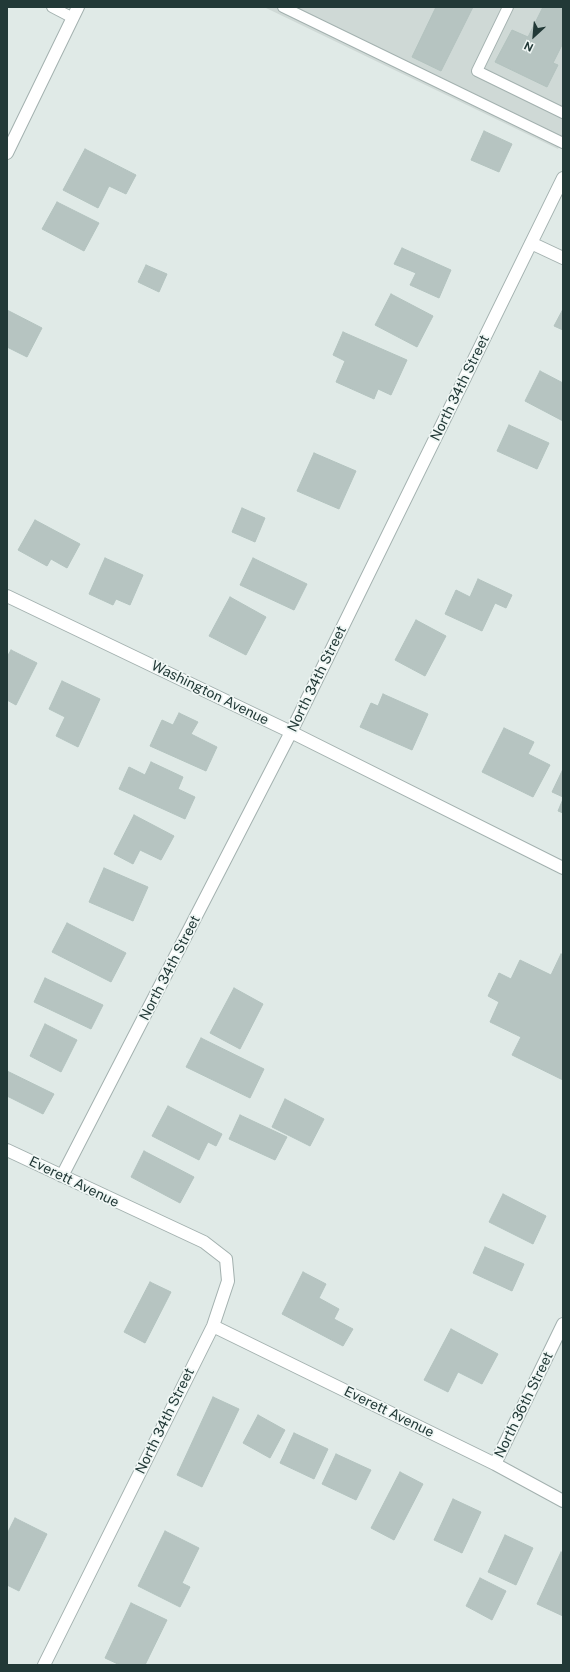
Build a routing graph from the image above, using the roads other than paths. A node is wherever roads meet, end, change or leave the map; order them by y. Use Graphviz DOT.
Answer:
graph roads {
  1 [pos="52,7"];
  2 [pos="78,7"];
  3 [pos="283,7"];
  4 [pos="508,7"];
  5 [pos="73,18"];
  6 [pos="563,113"];
  7 [pos="563,143"];
  8 [pos="7,153"];
  9 [pos="563,178"];
  10 [pos="531,243"];
  11 [pos="563,258"];
  12 [pos="7,596"];
  13 [pos="291,732"];
  14 [pos="563,868"];
  15 [pos="7,1150"];
  16 [pos="62,1176"];
  17 [pos="140,1214"];
  18 [pos="563,1324"];
  19 [pos="213,1326"];
  20 [pos="495,1464"];
  21 [pos="563,1501"];
  22 [pos="44,1665"];
  1 -- 5 [label="lane"];
  2 -- 5 [label="street"];
  3 -- 7 [label="lane"];
  4 -- 6 [label="lane"];
  5 -- 8 [label="street"];
  9 -- 10 [label="street, North 34th Street"];
  10 -- 11 [label="street"];
  10 -- 13 [label="street, North 34th Street"];
  12 -- 13 [label="street, Washington Avenue"];
  13 -- 14 [label="street, Washington Avenue"];
  13 -- 16 [label="street, North 34th Street"];
  15 -- 16 [label="street, Everett Avenue"];
  16 -- 17 [label="street, Everett Avenue"];
  17 -- 19 [label="street, North 34th Street"];
  18 -- 20 [label="street, North 36th Street"];
  19 -- 20 [label="street, Everett Avenue"];
  19 -- 22 [label="street, North 34th Street"];
  20 -- 21 [label="street, Everett Avenue"];
}
